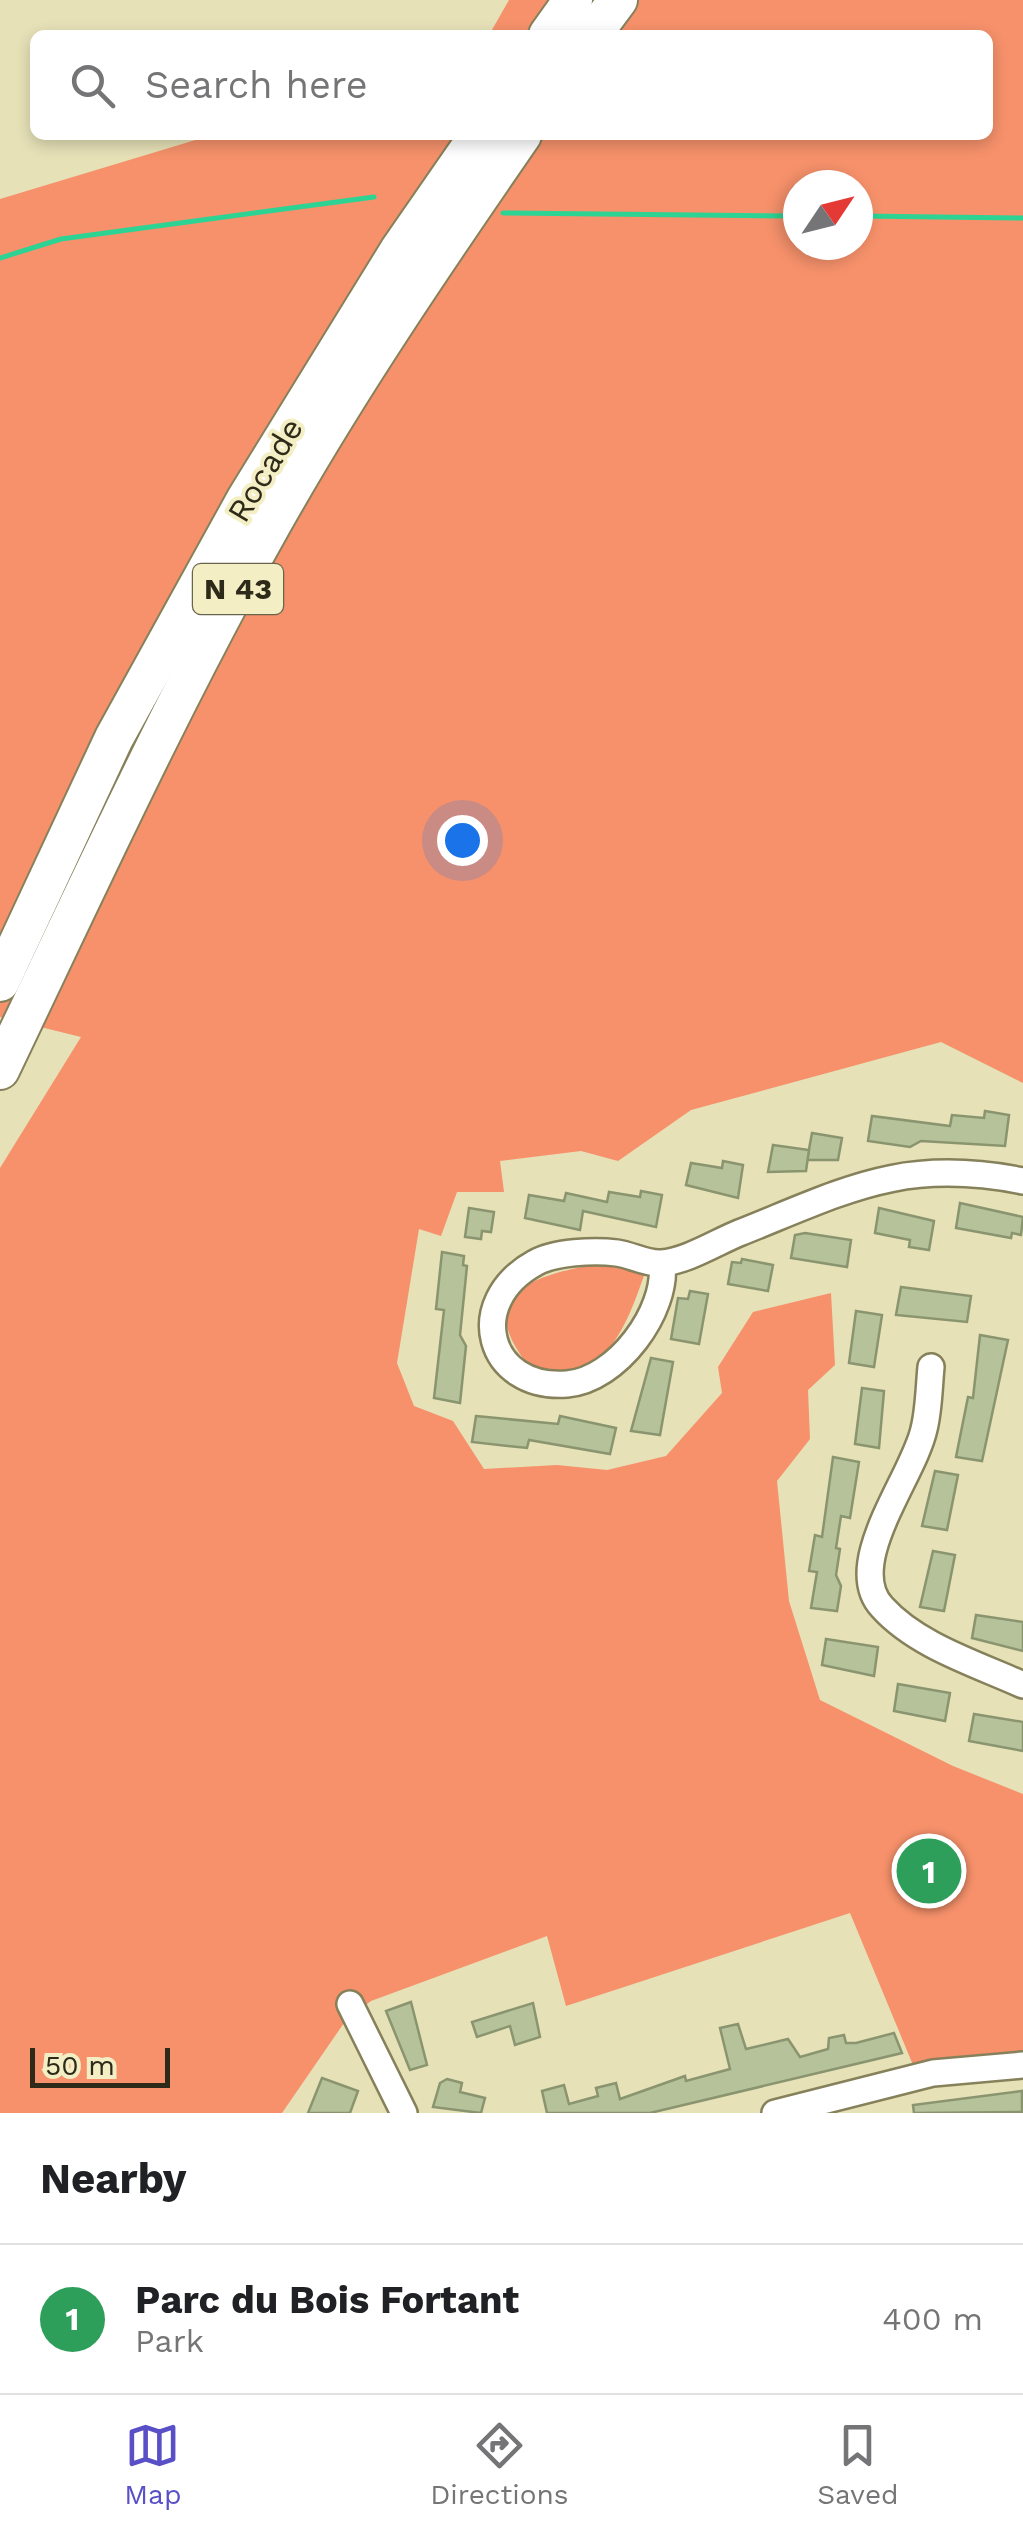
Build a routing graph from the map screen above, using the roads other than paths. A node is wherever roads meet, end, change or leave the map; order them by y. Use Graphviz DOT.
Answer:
graph roads {
  1 [pos="573,0"];
  2 [pos="618,0"];
  3 [pos="552,30"];
  4 [pos="596,30"];
  5 [pos="476,140"];
  6 [pos="519,140"];
  7 [pos="0,982"];
  8 [pos="0,1070"];
  9 [pos="1023,1180"];
  10 [pos="662,1263"];
  11 [pos="931,1367"];
  12 [pos="1023,1685"];
  13 [pos="350,2004"];
  14 [pos="1023,2065"];
  15 [pos="404,2113"];
  16 [pos="776,2113"];
  1 -- 3 [label="highway"];
  2 -- 4 [label="highway"];
  5 -- 7 [label="highway, Rocade / N 43"];
  6 -- 8 [label="highway, N 43"];
  9 -- 10 [label="street"];
  10 -- 10 [label="street"];
  11 -- 12 [label="street"];
  13 -- 15 [label="street"];
  14 -- 16 [label="street"];
}
